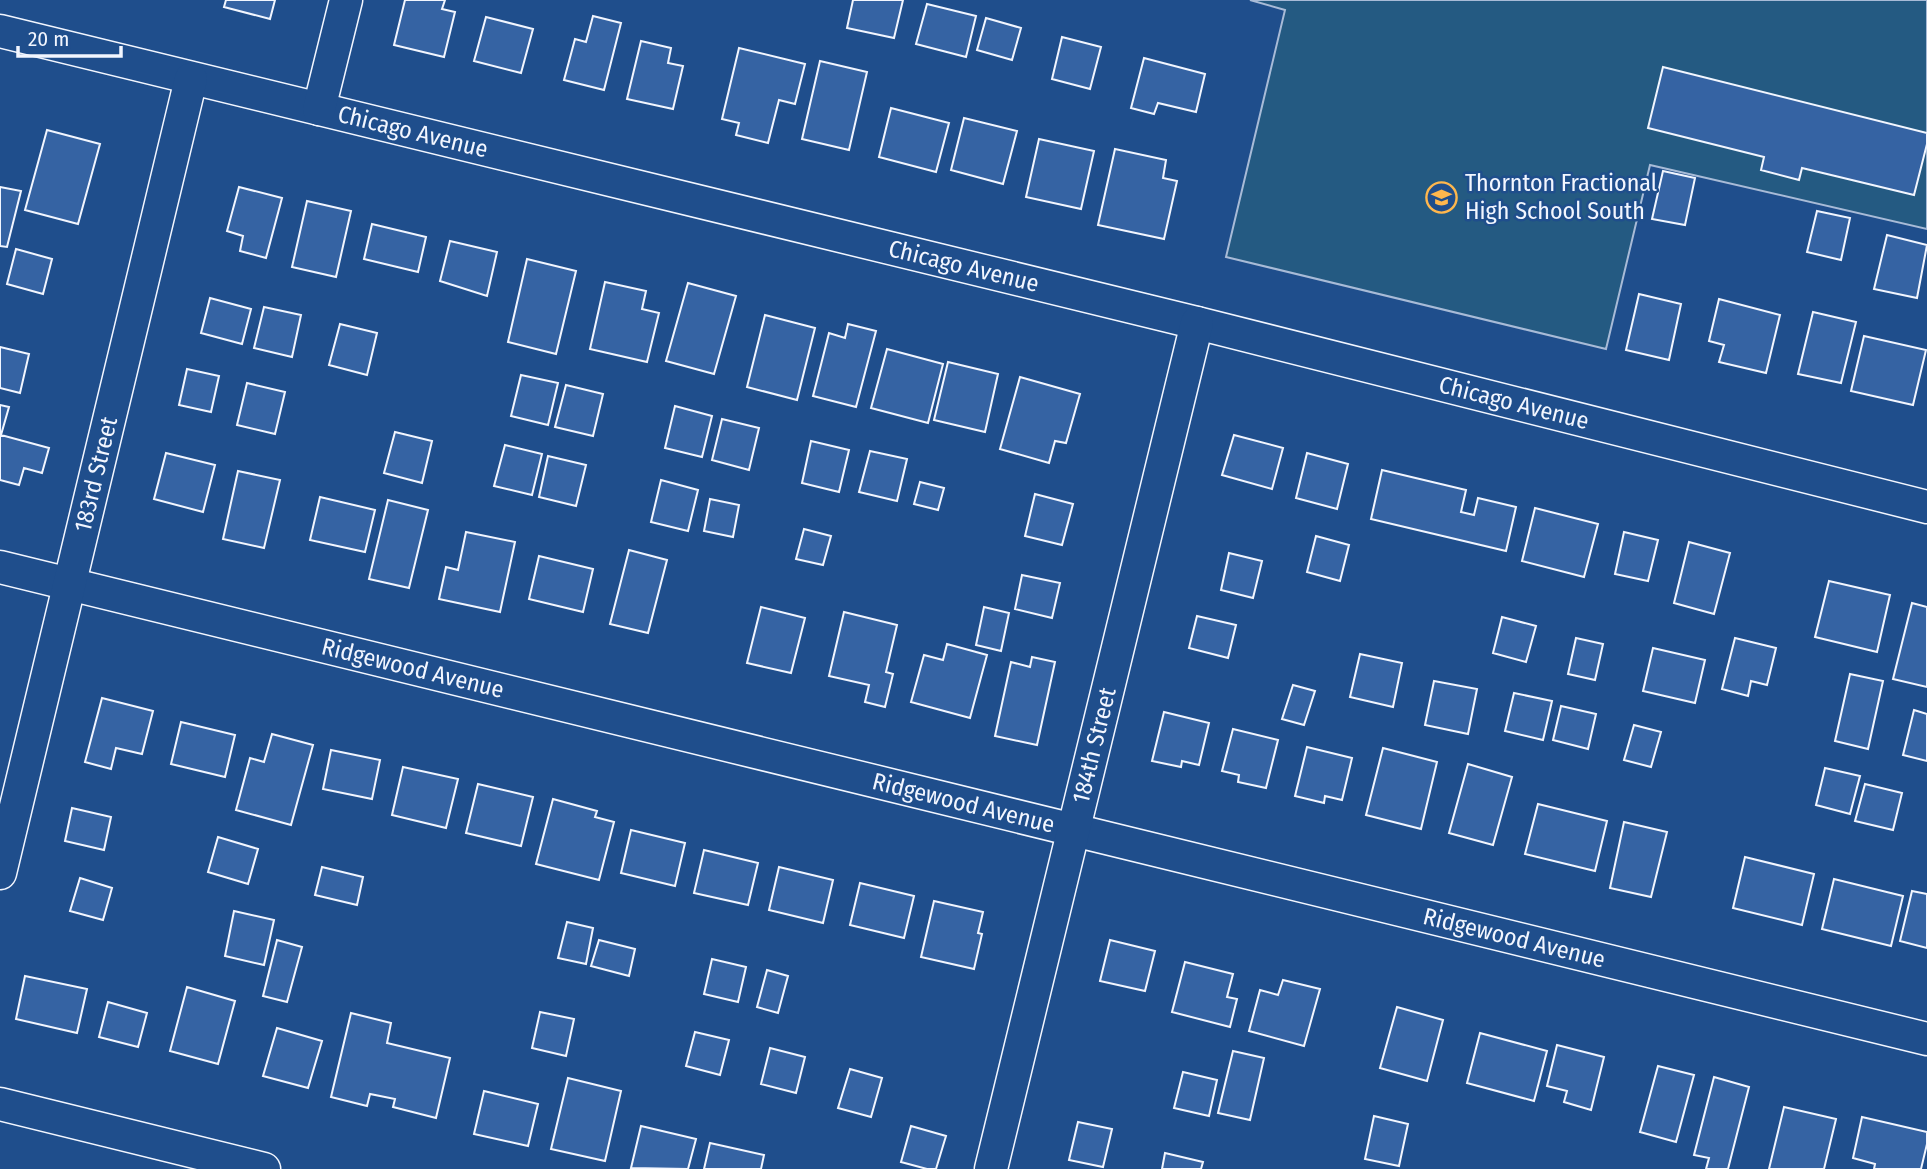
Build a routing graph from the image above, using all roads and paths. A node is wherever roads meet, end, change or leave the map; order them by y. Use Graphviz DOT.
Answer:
graph roads {
  1 [pos="346,0"];
  2 [pos="0,31"];
  3 [pos="191,79"];
  4 [pos="319,109"];
  5 [pos="1197,323"];
  6 [pos="1927,507"];
  7 [pos="0,567"];
  8 [pos="70,585"];
  9 [pos="1074,830"];
  10 [pos="0,873"];
  11 [pos="1927,1039"];
  12 [pos="0,1104"];
  13 [pos="264,1169"];
  14 [pos="991,1169"];
  1 -- 4 [label="street"];
  2 -- 3 [label="street, Chicago Avenue"];
  3 -- 4 [label="street, Chicago Avenue"];
  3 -- 8 [label="street, 183rd Street"];
  4 -- 5 [label="street, Chicago Avenue"];
  5 -- 6 [label="street, Chicago Avenue"];
  5 -- 9 [label="street, 184th Street"];
  7 -- 8 [label="street, Ridgewood Avenue"];
  8 -- 9 [label="street, Ridgewood Avenue"];
  8 -- 10 [label="street, 183rd Street"];
  9 -- 11 [label="street, Ridgewood Avenue"];
  9 -- 14 [label="street, 184th Street"];
  12 -- 13 [label="street"];
}
